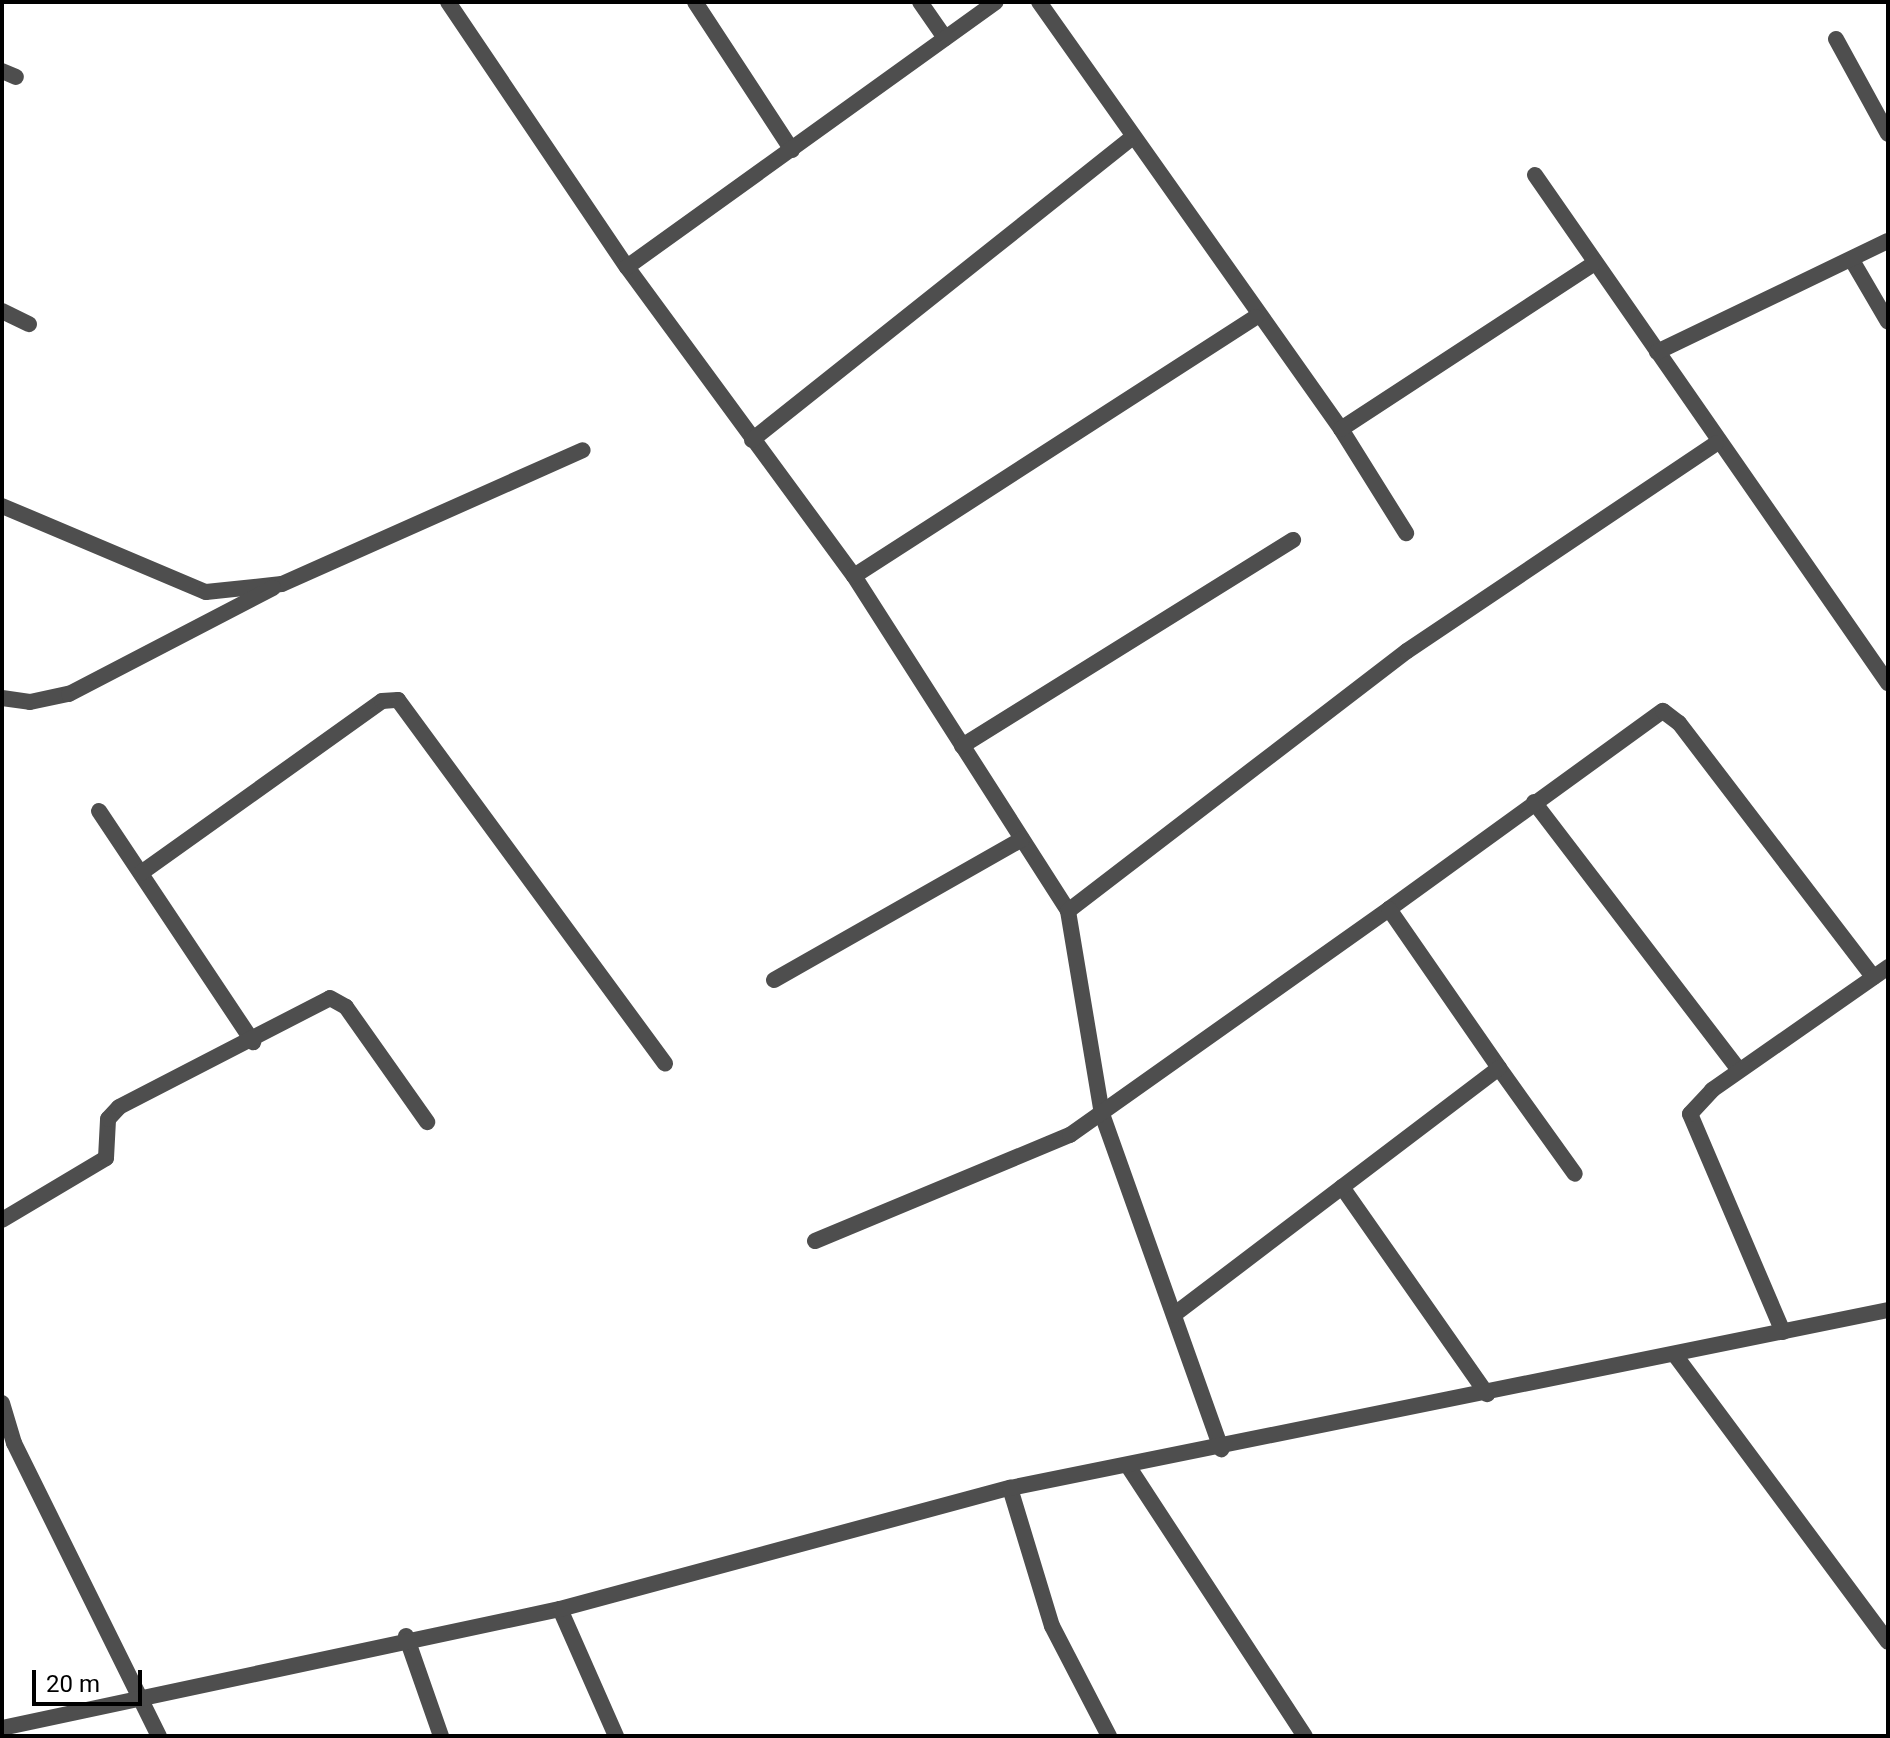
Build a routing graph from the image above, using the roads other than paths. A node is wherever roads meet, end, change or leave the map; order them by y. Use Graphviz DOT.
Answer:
graph roads {
  1 [pos="448,2"];
  2 [pos="695,2"];
  3 [pos="920,2"];
  4 [pos="996,2"];
  5 [pos="1039,2"];
  6 [pos="945,38"];
  7 [pos="1836,39"];
  8 [pos="1888,134"];
  9 [pos="1133,137"];
  10 [pos="792,150"];
  11 [pos="1535,175"];
  12 [pos="1888,241"];
  13 [pos="1853,262"];
  14 [pos="1595,263"];
  15 [pos="627,267"];
  16 [pos="2,311"];
  17 [pos="1256,317"];
  18 [pos="1888,322"];
  19 [pos="29,324"];
  20 [pos="1657,352"];
  21 [pos="1341,429"];
  22 [pos="752,440"];
  23 [pos="1716,443"];
  24 [pos="583,450"];
  25 [pos="2,506"];
  26 [pos="1406,533"];
  27 [pos="1293,540"];
  28 [pos="854,576"];
  29 [pos="282,584"];
  30 [pos="1888,683"];
  31 [pos="2,698"];
  32 [pos="962,746"];
  33 [pos="1534,802"];
  34 [pos="99,811"];
  35 [pos="1022,839"];
  36 [pos="141,873"];
  37 [pos="1389,909"];
  38 [pos="1068,911"];
  39 [pos="1888,967"];
  40 [pos="1873,977"];
  41 [pos="774,980"];
  42 [pos="253,1042"];
  43 [pos="665,1064"];
  44 [pos="1499,1068"];
  45 [pos="1739,1070"];
  46 [pos="1102,1114"];
  47 [pos="427,1122"];
  48 [pos="1575,1174"];
  49 [pos="1342,1187"];
  50 [pos="2,1220"];
  51 [pos="815,1241"];
  52 [pos="1888,1310"];
  53 [pos="1174,1315"];
  54 [pos="1783,1332"];
  55 [pos="1675,1355"];
  56 [pos="1487,1394"];
  57 [pos="2,1403"];
  58 [pos="1221,1449"];
  59 [pos="1130,1469"];
  60 [pos="1010,1488"];
  61 [pos="560,1609"];
  62 [pos="406,1636"];
  63 [pos="1888,1642"];
  64 [pos="135,1694"];
  65 [pos="2,1728"];
  66 [pos="159,1736"];
  67 [pos="441,1736"];
  68 [pos="616,1736"];
  69 [pos="1109,1736"];
  70 [pos="1305,1736"];
  1 -- 15 [label="street"];
  2 -- 10 [label="street"];
  3 -- 6 [label="street"];
  4 -- 6 [label="street"];
  5 -- 9 [label="street"];
  6 -- 10 [label="street"];
  7 -- 8 [label="street"];
  9 -- 17 [label="street"];
  9 -- 22 [label="street"];
  10 -- 15 [label="street"];
  11 -- 14 [label="street"];
  12 -- 13 [label="street"];
  13 -- 18 [label="street"];
  13 -- 20 [label="street"];
  14 -- 20 [label="street"];
  14 -- 21 [label="street"];
  15 -- 22 [label="street"];
  16 -- 19 [label="street"];
  17 -- 21 [label="street"];
  17 -- 28 [label="street"];
  20 -- 23 [label="street"];
  21 -- 26 [label="street"];
  22 -- 28 [label="street"];
  23 -- 30 [label="street"];
  23 -- 38 [label="street"];
  24 -- 29 [label="street"];
  25 -- 29 [label="street"];
  27 -- 32 [label="street"];
  28 -- 32 [label="street"];
  29 -- 31 [label="street"];
  32 -- 35 [label="street"];
  33 -- 37 [label="street"];
  33 -- 40 [label="street"];
  33 -- 45 [label="street"];
  34 -- 36 [label="street"];
  35 -- 38 [label="street"];
  35 -- 41 [label="street"];
  36 -- 42 [label="street"];
  36 -- 43 [label="street"];
  37 -- 44 [label="street"];
  37 -- 46 [label="street"];
  38 -- 46 [label="street"];
  39 -- 40 [label="street"];
  40 -- 45 [label="street"];
  42 -- 47 [label="street"];
  42 -- 50 [label="street"];
  44 -- 48 [label="street"];
  44 -- 49 [label="street"];
  45 -- 54 [label="street"];
  46 -- 51 [label="street"];
  46 -- 53 [label="street"];
  49 -- 53 [label="street"];
  49 -- 56 [label="street"];
  52 -- 54 [label="street"];
  53 -- 58 [label="street"];
  54 -- 55 [label="street"];
  55 -- 56 [label="street"];
  55 -- 63 [label="street"];
  56 -- 58 [label="street"];
  57 -- 64 [label="street"];
  58 -- 59 [label="street"];
  59 -- 60 [label="street"];
  59 -- 70 [label="street"];
  60 -- 61 [label="street"];
  60 -- 69 [label="street"];
  61 -- 62 [label="street"];
  61 -- 68 [label="street"];
  62 -- 64 [label="street"];
  62 -- 67 [label="street"];
  64 -- 65 [label="street"];
  64 -- 66 [label="street"];
}
